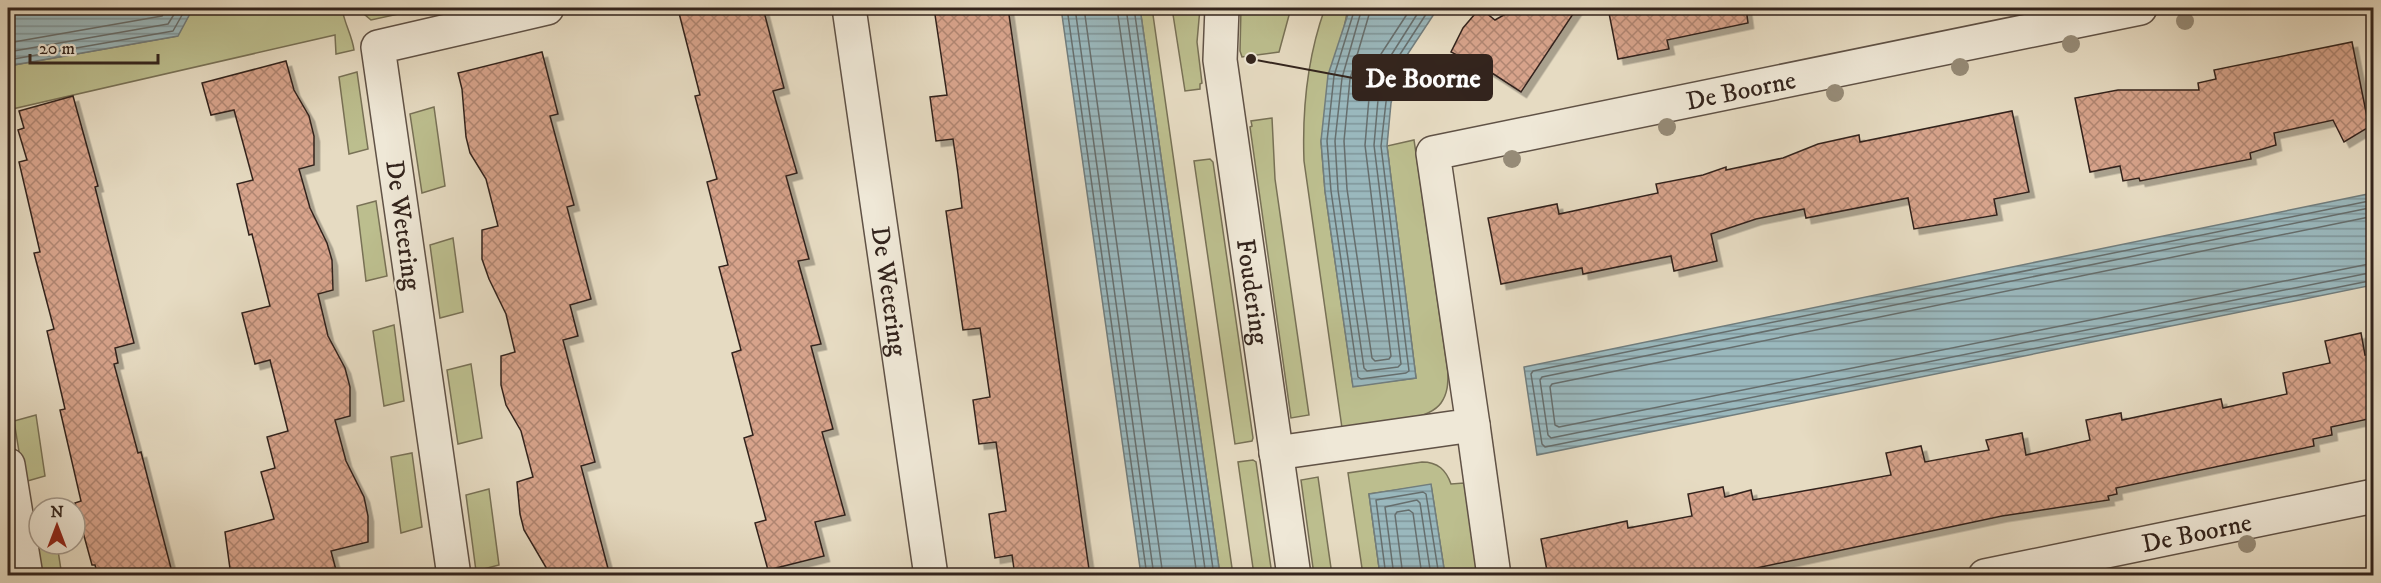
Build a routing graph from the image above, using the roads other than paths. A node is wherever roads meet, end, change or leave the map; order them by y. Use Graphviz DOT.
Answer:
graph roads {
  1 [pos="548,8"];
  2 [pos="849,8"];
  3 [pos="1222,8"];
  4 [pos="2140,8"];
  5 [pos="1473,425"];
  6 [pos="1276,453"];
  7 [pos="8,465"];
  8 [pos="2373,496"];
  9 [pos="26,576"];
  10 [pos="454,576"];
  11 [pos="931,576"];
  12 [pos="1294,576"];
  13 [pos="1494,576"];
  14 [pos="1985,576"];
  1 -- 10 [label="street, De Wetering"];
  2 -- 11 [label="street, De Wetering"];
  3 -- 6 [label="street, Foudering"];
  4 -- 5 [label="street, De Boorne"];
  5 -- 6 [label="street"];
  5 -- 13 [label="street, De Boorne"];
  6 -- 12 [label="street, Foudering"];
  7 -- 9 [label="street"];
  8 -- 14 [label="street, De Boorne"];
}
